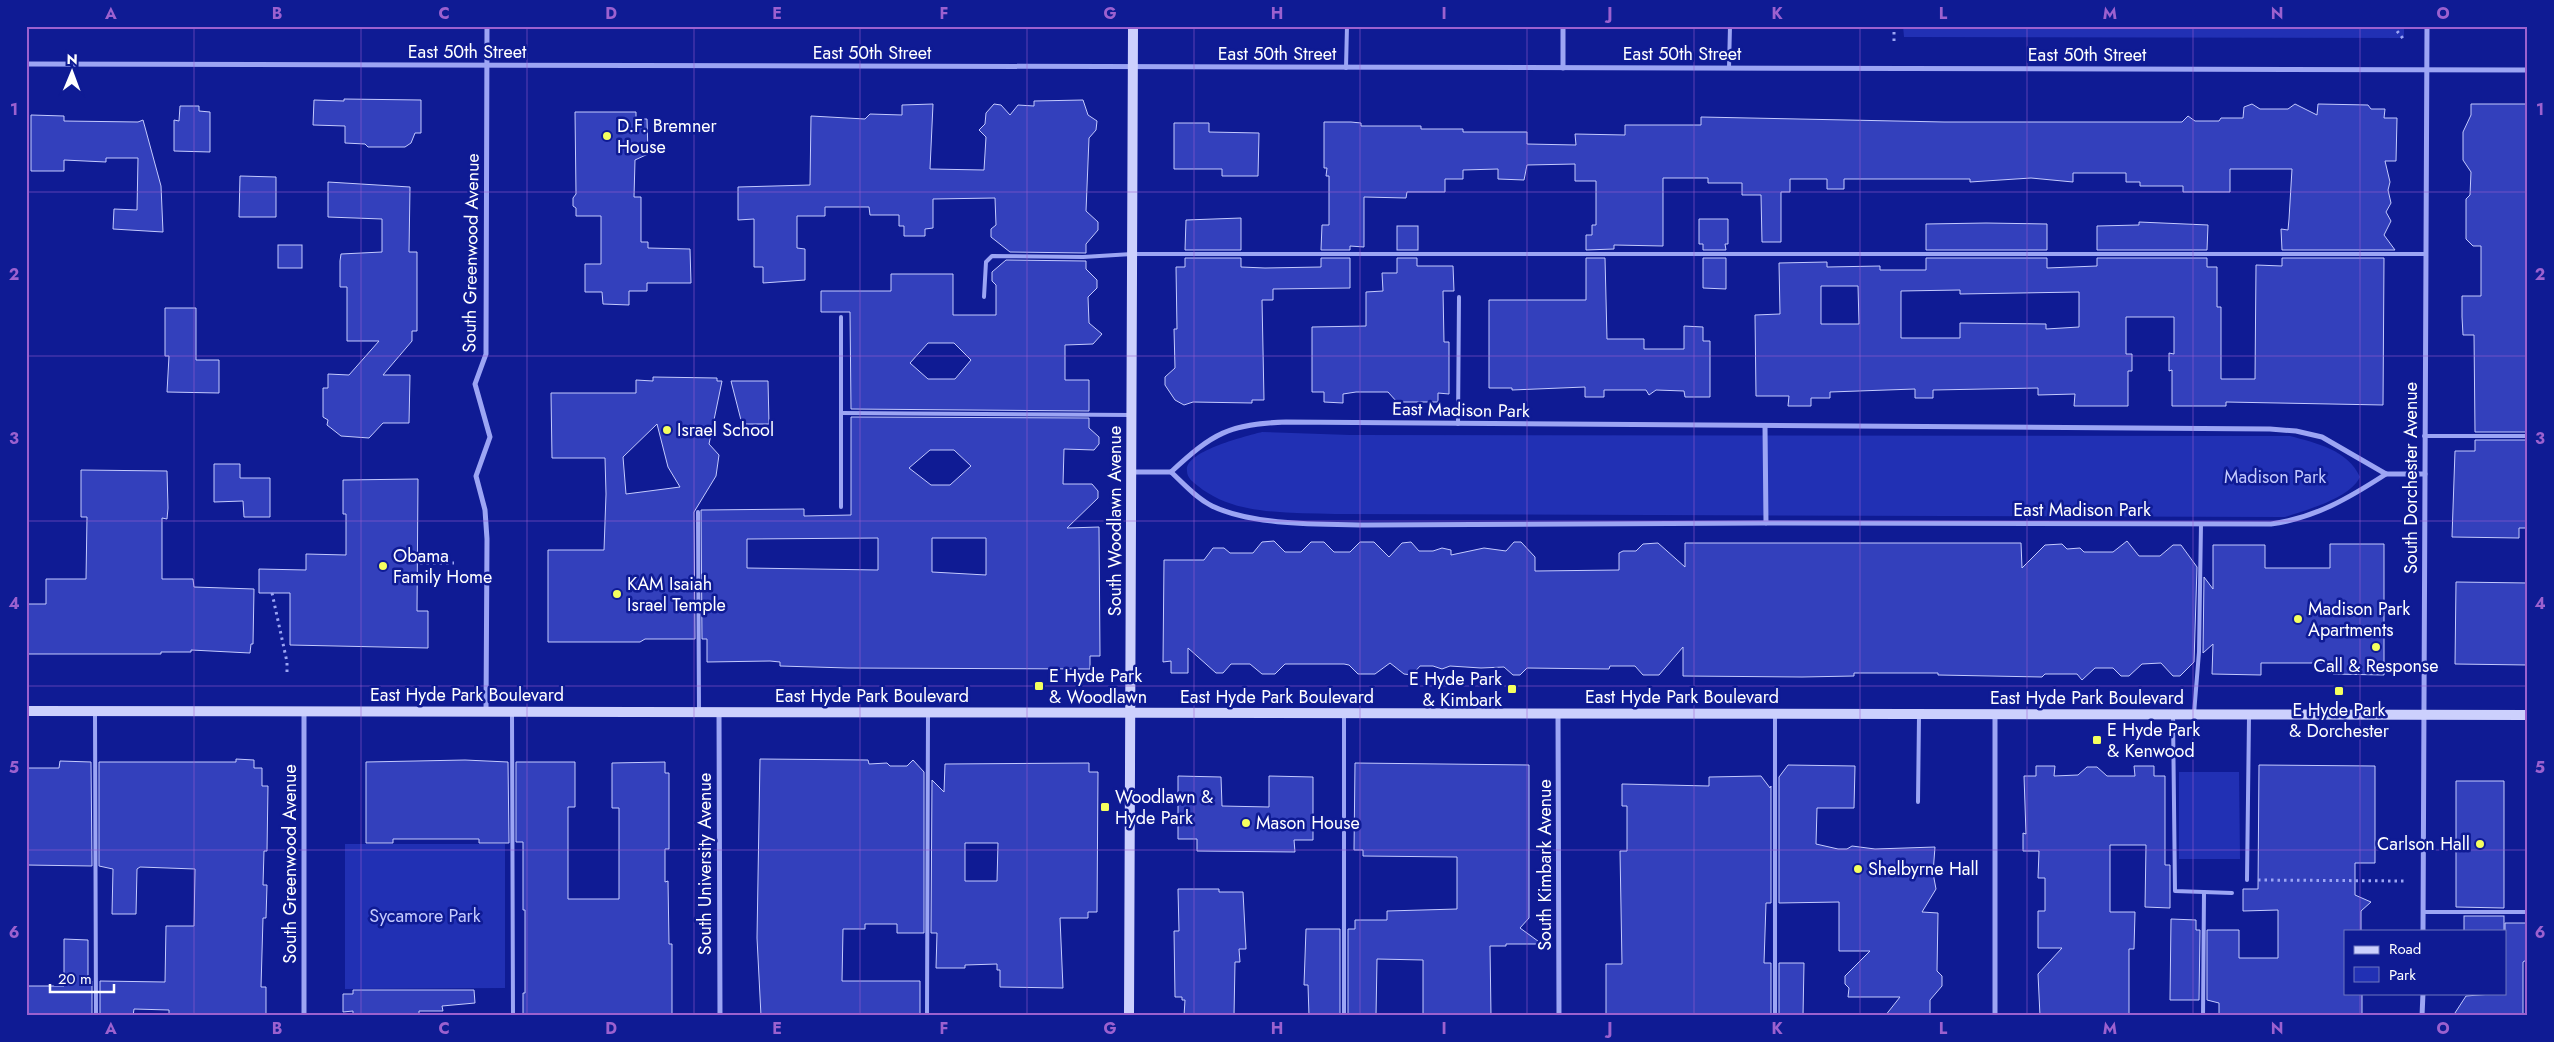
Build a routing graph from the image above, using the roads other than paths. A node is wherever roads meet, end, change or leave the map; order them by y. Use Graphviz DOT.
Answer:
graph roads {
  1 [pos="487,26"];
  2 [pos="1133,26"];
  3 [pos="1346,26"];
  4 [pos="1563,26"];
  5 [pos="1730,26"];
  6 [pos="2426,26"];
  7 [pos="26,64"];
  8 [pos="487,65"];
  9 [pos="1133,67"];
  10 [pos="1346,68"];
  11 [pos="1563,68"];
  12 [pos="1729,68"];
  13 [pos="2426,70"];
  14 [pos="2528,70"];
  15 [pos="1132,254"];
  16 [pos="2425,254"];
  17 [pos="984,297"];
  18 [pos="1459,297"];
  19 [pos="841,317"];
  20 [pos="842,413"];
  21 [pos="1131,415"];
  22 [pos="1458,424"];
  23 [pos="1765,426"];
  24 [pos="2424,436"];
  25 [pos="2528,436"];
  26 [pos="1132,472"];
  27 [pos="1171,472"];
  28 [pos="2386,474"];
  29 [pos="2425,474"];
  30 [pos="842,507"];
  31 [pos="698,512"];
  32 [pos="1766,523"];
  33 [pos="2201,524"];
  34 [pos="26,711"];
  35 [pos="95,711"];
  36 [pos="304,711"];
  37 [pos="699,711"];
  38 [pos="719,711"];
  39 [pos="486,712"];
  40 [pos="512,712"];
  41 [pos="928,712"];
  42 [pos="1130,713"];
  43 [pos="1344,713"];
  44 [pos="1558,713"];
  45 [pos="1775,714"];
  46 [pos="1919,714"];
  47 [pos="1995,714"];
  48 [pos="2173,714"];
  49 [pos="2194,714"];
  50 [pos="2248,714"];
  51 [pos="2425,714"];
  52 [pos="2528,715"];
  53 [pos="1918,802"];
  54 [pos="2247,880"];
  55 [pos="2204,892"];
  56 [pos="2232,893"];
  57 [pos="2423,912"];
  58 [pos="2528,912"];
  59 [pos="2423,930"];
  60 [pos="2423,994"];
  61 [pos="96,1016"];
  62 [pos="304,1016"];
  63 [pos="513,1016"];
  64 [pos="720,1016"];
  65 [pos="927,1016"];
  66 [pos="1129,1016"];
  67 [pos="1344,1016"];
  68 [pos="1560,1016"];
  69 [pos="1775,1016"];
  70 [pos="1995,1016"];
  71 [pos="2203,1016"];
  72 [pos="2422,1016"];
  1 -- 8 [label="street, South Greenwood Avenue"];
  2 -- 9 [label="main road, South Woodlawn Avenue"];
  3 -- 10 [label="lane"];
  4 -- 11 [label="street"];
  5 -- 12 [label="lane"];
  6 -- 13 [label="street, South Dorchester Avenue"];
  7 -- 8 [label="street, East 50th Street"];
  8 -- 9 [label="street, East 50th Street"];
  8 -- 39 [label="street, South Greenwood Avenue"];
  9 -- 10 [label="street, East 50th Street"];
  9 -- 15 [label="main road, South Woodlawn Avenue"];
  10 -- 11 [label="street, East 50th Street"];
  11 -- 12 [label="street, East 50th Street"];
  12 -- 13 [label="street, East 50th Street"];
  13 -- 14 [label="street, East 50th Street"];
  13 -- 16 [label="street, South Dorchester Avenue"];
  15 -- 16 [label="lane"];
  15 -- 17 [label="lane"];
  15 -- 21 [label="main road, South Woodlawn Avenue"];
  16 -- 24 [label="street, South Dorchester Avenue"];
  18 -- 22 [label="lane"];
  19 -- 20 [label="lane"];
  20 -- 21 [label="lane"];
  20 -- 30 [label="lane"];
  21 -- 26 [label="main road, South Woodlawn Avenue"];
  22 -- 23 [label="street, East Madison Park"];
  22 -- 27 [label="street, East Madison Park"];
  23 -- 28 [label="street, East Madison Park"];
  23 -- 32 [label="street"];
  24 -- 25 [label="lane"];
  24 -- 29 [label="street, South Dorchester Avenue"];
  26 -- 27 [label="street"];
  26 -- 42 [label="main road, South Woodlawn Avenue"];
  27 -- 32 [label="street, East Madison Park"];
  28 -- 29 [label="street"];
  28 -- 33 [label="street, East Madison Park"];
  29 -- 51 [label="street, South Dorchester Avenue"];
  31 -- 37 [label="lane"];
  32 -- 33 [label="street, East Madison Park"];
  33 -- 49 [label="lane"];
  34 -- 35 [label="main road, East Hyde Park Boulevard"];
  35 -- 36 [label="main road, East Hyde Park Boulevard"];
  35 -- 61 [label="lane"];
  36 -- 39 [label="main road, East Hyde Park Boulevard"];
  36 -- 62 [label="street, South Greenwood Avenue"];
  37 -- 38 [label="main road, East Hyde Park Boulevard"];
  37 -- 40 [label="main road, East Hyde Park Boulevard"];
  38 -- 41 [label="main road, East Hyde Park Boulevard"];
  38 -- 64 [label="street, South University Avenue"];
  39 -- 40 [label="main road, East Hyde Park Boulevard"];
  40 -- 63 [label="lane"];
  41 -- 42 [label="main road, East Hyde Park Boulevard"];
  41 -- 65 [label="lane"];
  42 -- 43 [label="main road, East Hyde Park Boulevard"];
  42 -- 66 [label="main road, South Woodlawn Avenue"];
  43 -- 44 [label="main road, East Hyde Park Boulevard"];
  43 -- 67 [label="lane"];
  44 -- 45 [label="main road, East Hyde Park Boulevard"];
  44 -- 68 [label="street, South Kimbark Avenue"];
  45 -- 46 [label="main road, East Hyde Park Boulevard"];
  45 -- 69 [label="lane"];
  46 -- 47 [label="main road, East Hyde Park Boulevard"];
  46 -- 53 [label="lane"];
  47 -- 48 [label="main road, East Hyde Park Boulevard"];
  47 -- 70 [label="street"];
  48 -- 49 [label="main road, East Hyde Park Boulevard"];
  48 -- 55 [label="lane"];
  49 -- 50 [label="main road, East Hyde Park Boulevard"];
  50 -- 51 [label="main road, East Hyde Park Boulevard"];
  50 -- 54 [label="lane"];
  51 -- 52 [label="main road, East Hyde Park Boulevard"];
  51 -- 57 [label="street, South Dorchester Avenue"];
  55 -- 56 [label="lane"];
  55 -- 71 [label="lane"];
  57 -- 58 [label="lane"];
  57 -- 59 [label="street, South Dorchester Avenue"];
  60 -- 72 [label="street"];
}
